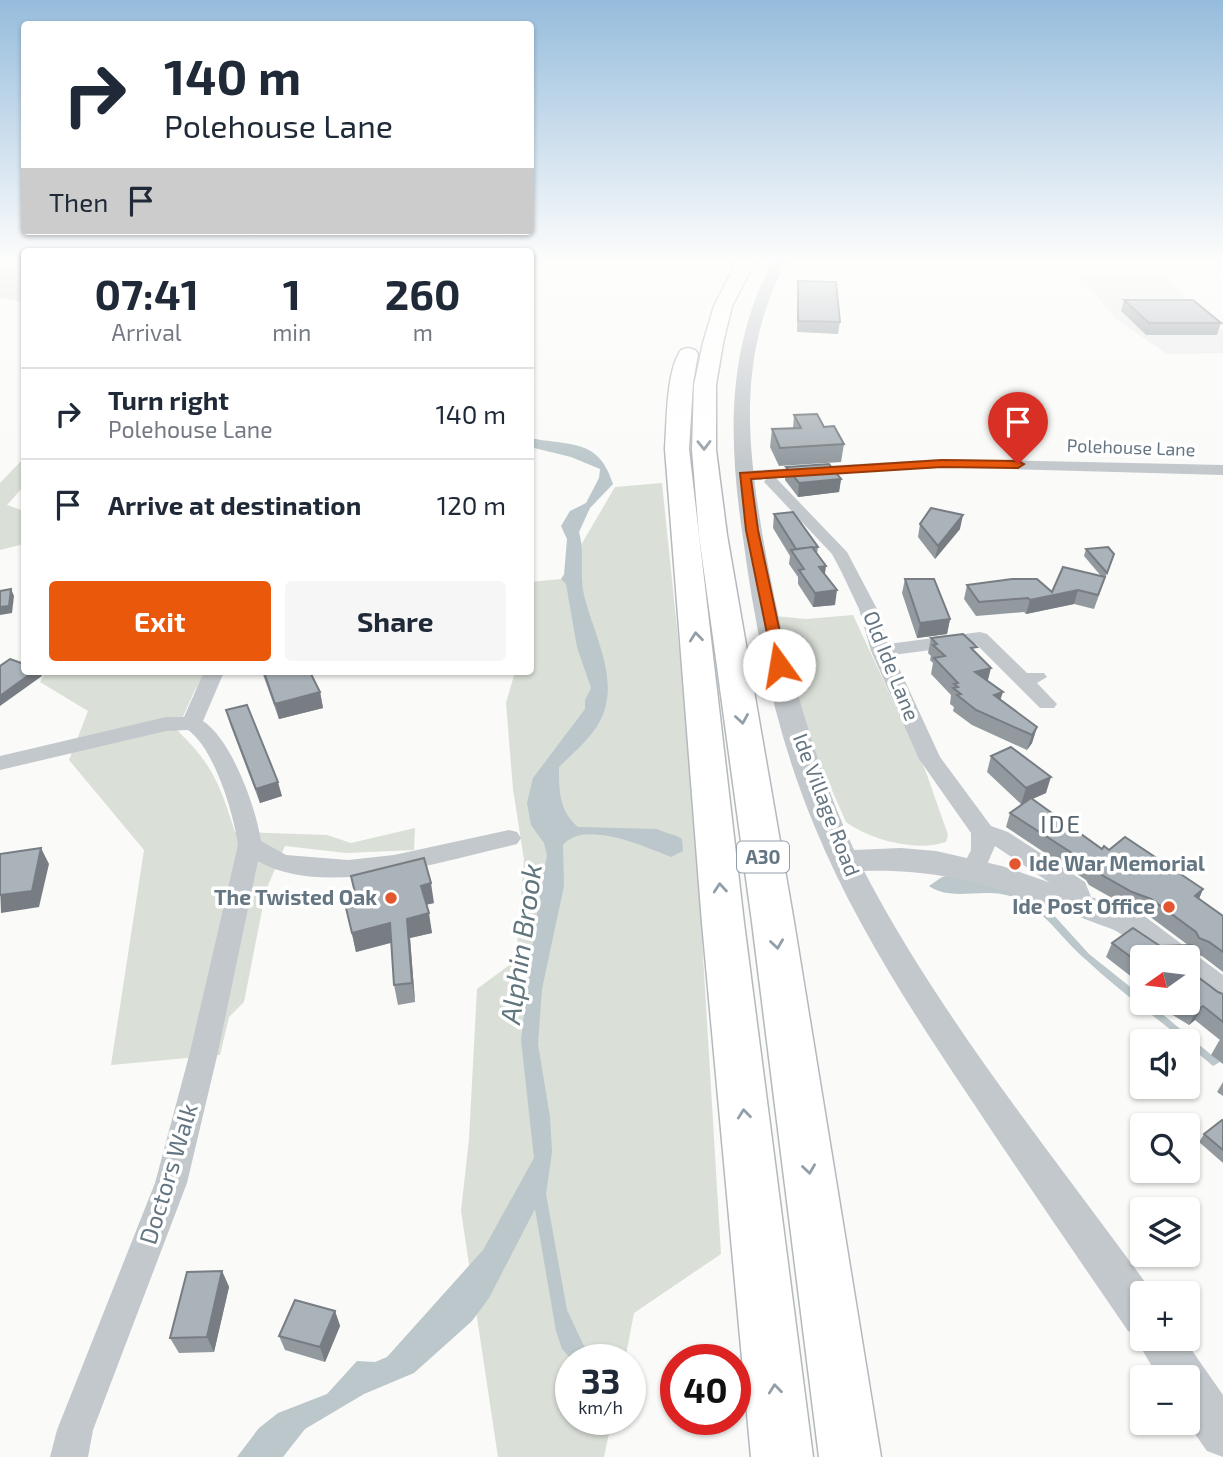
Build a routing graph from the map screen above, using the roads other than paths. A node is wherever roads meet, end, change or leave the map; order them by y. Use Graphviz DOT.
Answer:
graph roads {
  1 [pos="694,330"];
  2 [pos="717,330"];
  3 [pos="752,330"];
  4 [pos="1223,470"];
  5 [pos="744,476"];
  6 [pos="772,482"];
  7 [pos="881,650"];
  8 [pos="213,675"];
  9 [pos="1046,704"];
  10 [pos="192,723"];
  11 [pos="0,764"];
  12 [pos="983,832"];
  13 [pos="509,838"];
  14 [pos="250,845"];
  15 [pos="844,861"];
  16 [pos="281,863"];
  17 [pos="974,868"];
  18 [pos="241,882"];
  19 [pos="1082,904"];
  20 [pos="1159,945"];
  21 [pos="1200,976"];
  22 [pos="1223,994"];
  23 [pos="1130,1297"];
  24 [pos="1200,1401"];
  25 [pos="1223,1435"];
  26 [pos="69,1457"];
  27 [pos="782,1457"];
  28 [pos="850,1457"];
  27 -- 1 [label="highway, A30, one-way"];
  2 -- 28 [label="highway, A30, one-way"];
  3 -- 5 [label="street, Ide Village Road"];
  4 -- 5 [label="street, Polehouse Lane"];
  5 -- 15 [label="street, Ide Village Road"];
  6 -- 7 [label="street, Old Ide Lane"];
  7 -- 9 [label="street"];
  7 -- 12 [label="street, Old Ide Lane"];
  8 -- 10 [label="street"];
  10 -- 11 [label="street"];
  10 -- 14 [label="street"];
  12 -- 17 [label="street"];
  12 -- 19 [label="street, Old Ide Lane"];
  13 -- 16 [label="street"];
  14 -- 16 [label="street"];
  14 -- 18 [label="street, Doctors Walk"];
  15 -- 17 [label="street"];
  15 -- 23 [label="street, Ide Village Road"];
  16 -- 18 [label="street"];
  17 -- 19 [label="street"];
  18 -- 26 [label="street, Doctors Walk"];
  19 -- 20 [label="street"];
  21 -- 22 [label="street"];
  24 -- 25 [label="street"];
}
